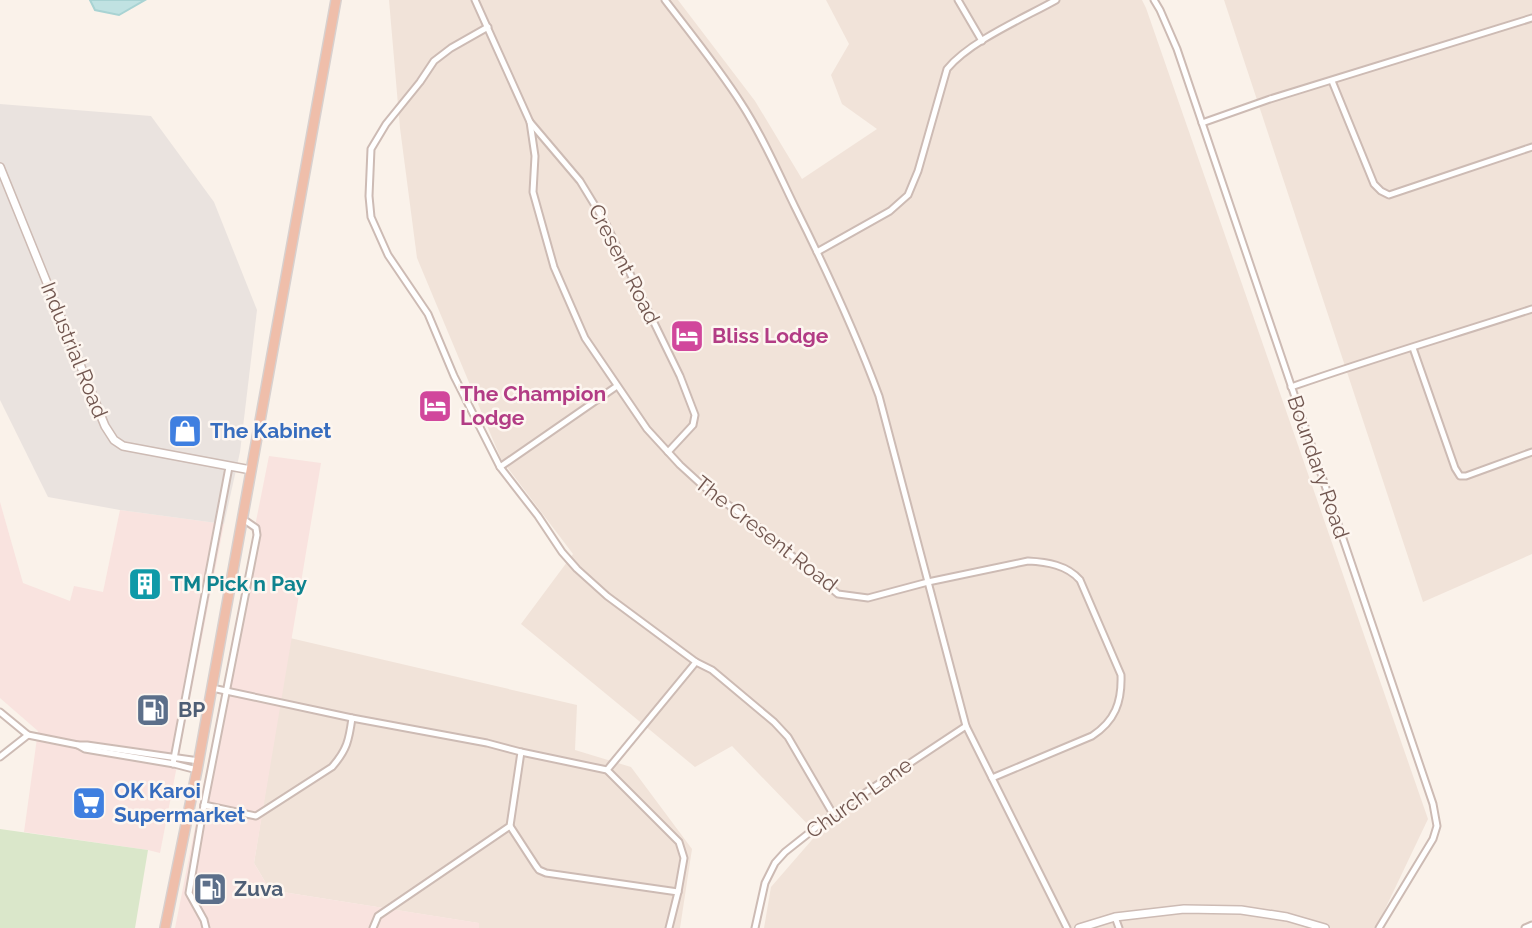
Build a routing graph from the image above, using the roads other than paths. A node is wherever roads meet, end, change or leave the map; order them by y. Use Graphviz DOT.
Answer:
graph roads {
  1 [pos="336,0"];
  2 [pos="475,0"];
  3 [pos="665,0"];
  4 [pos="958,0"];
  5 [pos="1056,0"];
  6 [pos="1154,0"];
  7 [pos="1532,18"];
  8 [pos="488,27"];
  9 [pos="982,41"];
  10 [pos="1332,81"];
  11 [pos="530,122"];
  12 [pos="1202,123"];
  13 [pos="1532,147"];
  14 [pos="0,167"];
  15 [pos="817,252"];
  16 [pos="1532,309"];
  17 [pos="1413,348"];
  18 [pos="617,386"];
  19 [pos="1291,387"];
  20 [pos="668,452"];
  21 [pos="1532,452"];
  22 [pos="229,467"];
  23 [pos="500,467"];
  24 [pos="251,470"];
  25 [pos="243,519"];
  26 [pos="928,582"];
  27 [pos="696,662"];
  28 [pos="212,688"];
  29 [pos="227,692"];
  30 [pos="0,712"];
  31 [pos="352,718"];
  32 [pos="966,726"];
  33 [pos="27,735"];
  34 [pos="521,752"];
  35 [pos="0,757"];
  36 [pos="174,761"];
  37 [pos="198,765"];
  38 [pos="607,770"];
  39 [pos="992,778"];
  40 [pos="204,805"];
  41 [pos="833,814"];
  42 [pos="510,825"];
  43 [pos="678,892"];
  44 [pos="1115,917"];
  45 [pos="1532,925"];
  46 [pos="165,928"];
  47 [pos="206,928"];
  48 [pos="373,928"];
  49 [pos="669,928"];
  50 [pos="755,928"];
  51 [pos="1067,928"];
  52 [pos="1079,928"];
  53 [pos="1119,928"];
  54 [pos="1325,928"];
  55 [pos="1379,928"];
  56 [pos="1525,928"];
  1 -- 24 [label="highway"];
  2 -- 8 [label="street, The Cresent Road"];
  3 -- 15 [label="street"];
  4 -- 9 [label="street"];
  5 -- 9 [label="street"];
  6 -- 12 [label="street, Boundary Road"];
  7 -- 10 [label="street"];
  8 -- 11 [label="street, The Cresent Road"];
  8 -- 23 [label="street"];
  9 -- 15 [label="street"];
  10 -- 12 [label="street"];
  10 -- 13 [label="street"];
  11 -- 18 [label="street, The Cresent Road"];
  11 -- 20 [label="street, Cresent Road"];
  12 -- 19 [label="street, Boundary Road"];
  14 -- 22 [label="street, Industrial Road"];
  15 -- 26 [label="street"];
  16 -- 17 [label="street"];
  17 -- 19 [label="street"];
  17 -- 21 [label="street"];
  18 -- 20 [label="street, The Cresent Road"];
  18 -- 23 [label="street"];
  19 -- 55 [label="street, Boundary Road"];
  20 -- 26 [label="street, The Cresent Road"];
  22 -- 24 [label="street, Industrial Road"];
  22 -- 36 [label="street"];
  23 -- 27 [label="street"];
  24 -- 25 [label="highway"];
  25 -- 28 [label="highway"];
  25 -- 29 [label="street"];
  26 -- 32 [label="street"];
  26 -- 39 [label="street, The Cresent Road"];
  27 -- 38 [label="street"];
  27 -- 41 [label="street"];
  28 -- 29 [label="street"];
  28 -- 37 [label="highway"];
  29 -- 31 [label="street"];
  29 -- 40 [label="street"];
  30 -- 33 [label="street"];
  31 -- 34 [label="street"];
  31 -- 40 [label="street"];
  32 -- 39 [label="street"];
  32 -- 41 [label="street, Church Lane"];
  33 -- 35 [label="street"];
  33 -- 36 [label="street"];
  34 -- 38 [label="street"];
  34 -- 42 [label="street"];
  36 -- 37 [label="street"];
  37 -- 46 [label="highway"];
  38 -- 43 [label="street"];
  39 -- 51 [label="street"];
  40 -- 47 [label="street"];
  41 -- 50 [label="street, Church Lane"];
  42 -- 43 [label="street"];
  42 -- 48 [label="street"];
  43 -- 49 [label="street"];
  44 -- 52 [label="street"];
  44 -- 53 [label="street"];
  44 -- 54 [label="street"];
  45 -- 56 [label="street"];
}
